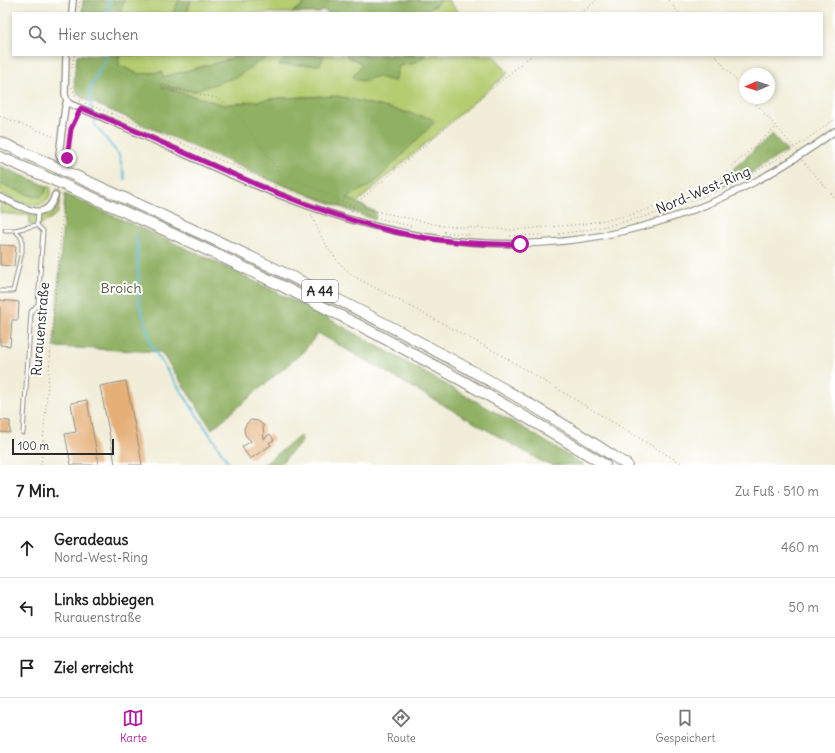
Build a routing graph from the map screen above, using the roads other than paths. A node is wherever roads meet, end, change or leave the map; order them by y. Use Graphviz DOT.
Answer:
graph roads {
  1 [pos="73,0"];
  2 [pos="72,12"];
  3 [pos="66,56"];
  4 [pos="67,101"];
  5 [pos="835,131"];
  6 [pos="0,142"];
  7 [pos="59,155"];
  8 [pos="0,157"];
  9 [pos="55,195"];
  10 [pos="0,197"];
  11 [pos="38,212"];
  12 [pos="37,225"];
  13 [pos="5,230"];
  14 [pos="15,230"];
  15 [pos="0,291"];
  16 [pos="23,433"];
  17 [pos="605,465"];
  18 [pos="627,465"];
  1 -- 2 [label="street"];
  3 -- 4 [label="street"];
  4 -- 5 [label="street, Nord-West-Ring"];
  4 -- 7 [label="street"];
  6 -- 18 [label="highway, A 44"];
  8 -- 17 [label="highway, A 44"];
  9 -- 11 [label="street"];
  10 -- 11 [label="street"];
  11 -- 12 [label="lane"];
  12 -- 14 [label="lane"];
  12 -- 16 [label="lane"];
  13 -- 14 [label="lane"];
  14 -- 15 [label="lane"];
}
